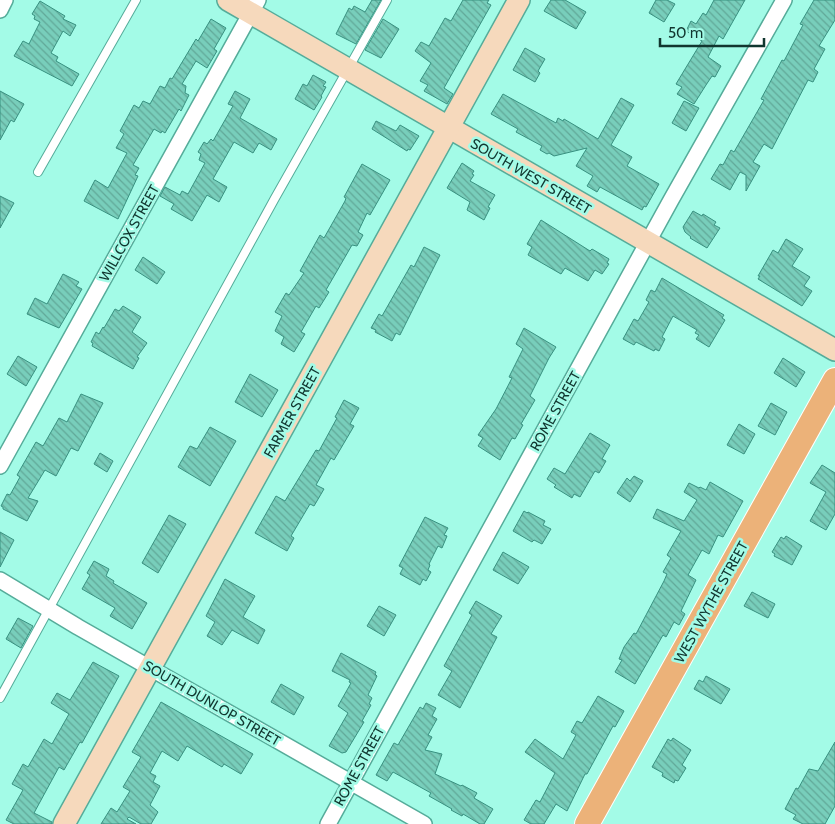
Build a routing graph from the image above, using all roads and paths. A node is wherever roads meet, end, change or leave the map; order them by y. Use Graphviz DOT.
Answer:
graph roads {
  1 [pos="5,0"];
  2 [pos="136,0"];
  3 [pos="228,0"];
  4 [pos="387,0"];
  5 [pos="519,0"];
  6 [pos="784,0"];
  7 [pos="254,7"];
  8 [pos="0,10"];
  9 [pos="348,69"];
  10 [pos="449,128"];
  11 [pos="38,172"];
  12 [pos="648,243"];
  13 [pos="835,350"];
  14 [pos="835,380"];
  15 [pos="0,466"];
  16 [pos="0,580"];
  17 [pos="49,609"];
  18 [pos="150,668"];
  19 [pos="0,698"];
  20 [pos="351,782"];
  21 [pos="64,824"];
  22 [pos="328,824"];
  23 [pos="424,824"];
  24 [pos="587,824"];
  1 -- 8 [label="street"];
  2 -- 11 [label="lane"];
  3 -- 7 [label="street, SOUTH WEST STREET"];
  4 -- 9 [label="lane"];
  5 -- 10 [label="street, FARMER STREET"];
  6 -- 12 [label="street, ROME STREET"];
  7 -- 9 [label="street, SOUTH WEST STREET"];
  7 -- 15 [label="street, WILLCOX STREET"];
  9 -- 10 [label="street, SOUTH WEST STREET"];
  9 -- 17 [label="lane"];
  10 -- 12 [label="street, SOUTH WEST STREET"];
  10 -- 18 [label="street, FARMER STREET"];
  12 -- 13 [label="street, SOUTH WEST STREET"];
  12 -- 20 [label="street, ROME STREET"];
  14 -- 24 [label="main road, WEST WYTHE STREET"];
  16 -- 17 [label="street, SOUTH DUNLOP STREET"];
  17 -- 18 [label="street, SOUTH DUNLOP STREET"];
  17 -- 19 [label="lane"];
  18 -- 20 [label="street, SOUTH DUNLOP STREET"];
  18 -- 21 [label="street, FARMER STREET"];
  20 -- 22 [label="street, ROME STREET"];
  20 -- 23 [label="street, SOUTH DUNLOP STREET"];
}
